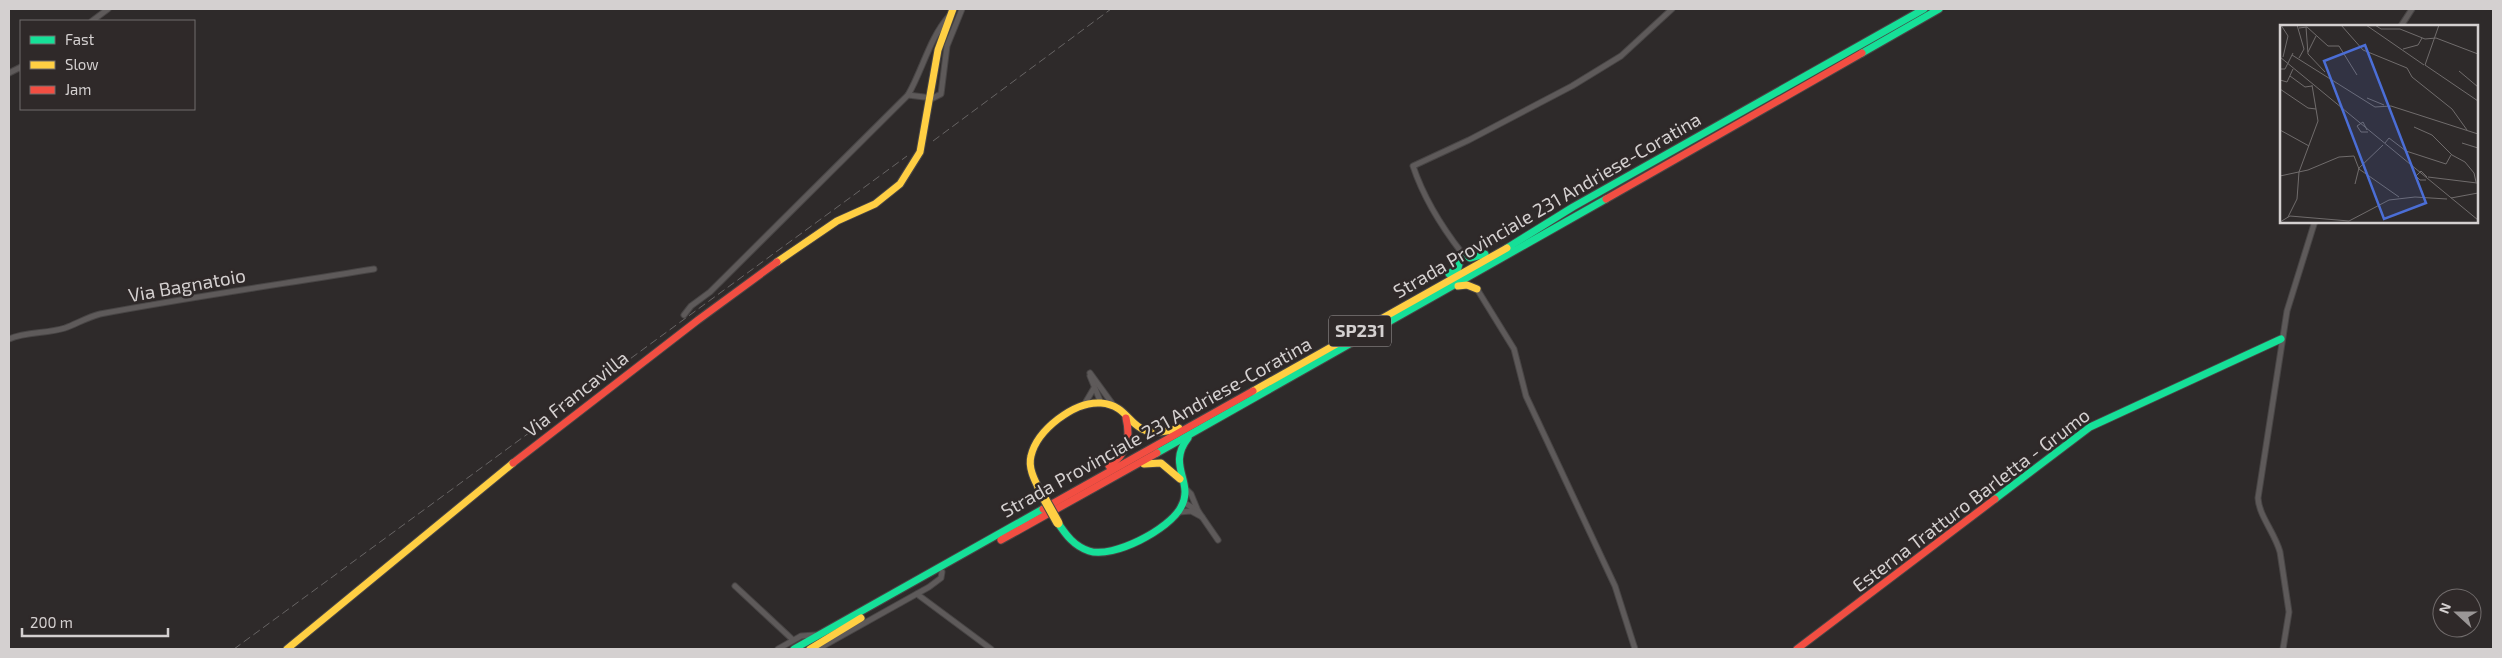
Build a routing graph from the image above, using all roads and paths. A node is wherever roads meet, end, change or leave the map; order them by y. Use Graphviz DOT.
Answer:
graph roads {
  1 [pos="108,9"];
  2 [pos="962,9"];
  3 [pos="1672,9"];
  4 [pos="1924,9"];
  5 [pos="1939,9"];
  6 [pos="2412,9"];
  7 [pos="952,11"];
  8 [pos="93,20"];
  9 [pos="2401,25"];
  10 [pos="938,36"];
  11 [pos="908,95"];
  12 [pos="924,97"];
  13 [pos="933,98"];
  14 [pos="2315,222"];
  15 [pos="1524,242"];
  16 [pos="1462,253"];
  17 [pos="374,269"];
  18 [pos="1477,289"];
  19 [pos="1407,313"];
  20 [pos="684,315"];
  21 [pos="1386,316"];
  22 [pos="9,339"];
  23 [pos="2281,339"];
  24 [pos="1096,386"];
  25 [pos="1101,403"];
  26 [pos="1114,406"];
  27 [pos="1083,407"];
  28 [pos="1125,415"];
  29 [pos="1209,424"];
  30 [pos="1184,430"];
  31 [pos="1134,466"];
  32 [pos="1184,484"];
  33 [pos="1075,491"];
  34 [pos="1184,501"];
  35 [pos="1196,504"];
  36 [pos="1198,511"];
  37 [pos="1177,512"];
  38 [pos="1202,517"];
  39 [pos="1218,540"];
  40 [pos="942,572"];
  41 [pos="735,586"];
  42 [pos="917,594"];
  43 [pos="794,645"];
  44 [pos="287,649"];
  45 [pos="778,649"];
  46 [pos="810,649"];
  47 [pos="818,649"];
  48 [pos="991,649"];
  49 [pos="1634,649"];
  50 [pos="1798,649"];
  51 [pos="2283,649"];
  1 -- 8 [label="street"];
  2 -- 13 [label="street"];
  3 -- 16 [label="street"];
  4 -- 15 [label="main road, Strada Provinciale 231 Andriese-Coratina / SP231"];
  5 -- 15 [label="main road, Strada Provinciale 231 Andriese-Coratina / SP231"];
  6 -- 9 [label="street"];
  7 -- 10 [label="main road, Via Francavilla"];
  10 -- 11 [label="street"];
  10 -- 44 [label="main road, Via Francavilla"];
  11 -- 12 [label="street"];
  11 -- 20 [label="street"];
  14 -- 23 [label="street"];
  15 -- 16 [label="main road"];
  15 -- 18 [label="main road"];
  15 -- 19 [label="main road, Strada Provinciale 231 Andriese-Coratina / SP231"];
  15 -- 21 [label="main road, Strada Provinciale 231 Andriese-Coratina / SP231"];
  16 -- 21 [label="main road"];
  17 -- 22 [label="street, Via Bagnatoio"];
  18 -- 19 [label="main road"];
  18 -- 49 [label="street"];
  19 -- 29 [label="main road, Strada Provinciale 231 Andriese-Coratina / SP231"];
  21 -- 30 [label="main road, Strada Provinciale 231 Andriese-Coratina / SP231"];
  23 -- 50 [label="main road, Esterna Tratturo Barletta - Grumo"];
  23 -- 51 [label="street"];
  24 -- 25 [label="street"];
  24 -- 26 [label="street"];
  24 -- 27 [label="street"];
  25 -- 26 [label="main road"];
  25 -- 27 [label="main road"];
  26 -- 28 [label="main road"];
  27 -- 37 [label="main road, bridge"];
  28 -- 30 [label="main road"];
  28 -- 33 [label="main road"];
  29 -- 31 [label="main road, Strada Provinciale 231 Andriese-Coratina / SP231"];
  29 -- 32 [label="main road"];
  30 -- 33 [label="main road, Strada Provinciale 231 Andriese-Coratina / SP231"];
  31 -- 32 [label="main road"];
  31 -- 40 [label="main road, Strada Provinciale 231 Andriese-Coratina / SP231"];
  32 -- 34 [label="main road"];
  32 -- 35 [label="street"];
  33 -- 43 [label="main road, Strada Provinciale 231 Andriese-Coratina / SP231"];
  34 -- 35 [label="street"];
  34 -- 36 [label="street"];
  34 -- 37 [label="main road"];
  35 -- 36 [label="street"];
  36 -- 38 [label="street"];
  37 -- 38 [label="street"];
  38 -- 39 [label="street"];
  40 -- 42 [label="street"];
  40 -- 46 [label="main road, Strada Provinciale 231 Andriese-Coratina / SP231"];
  41 -- 43 [label="street"];
  42 -- 47 [label="street"];
  42 -- 48 [label="street"];
  43 -- 45 [label="street"];
}
